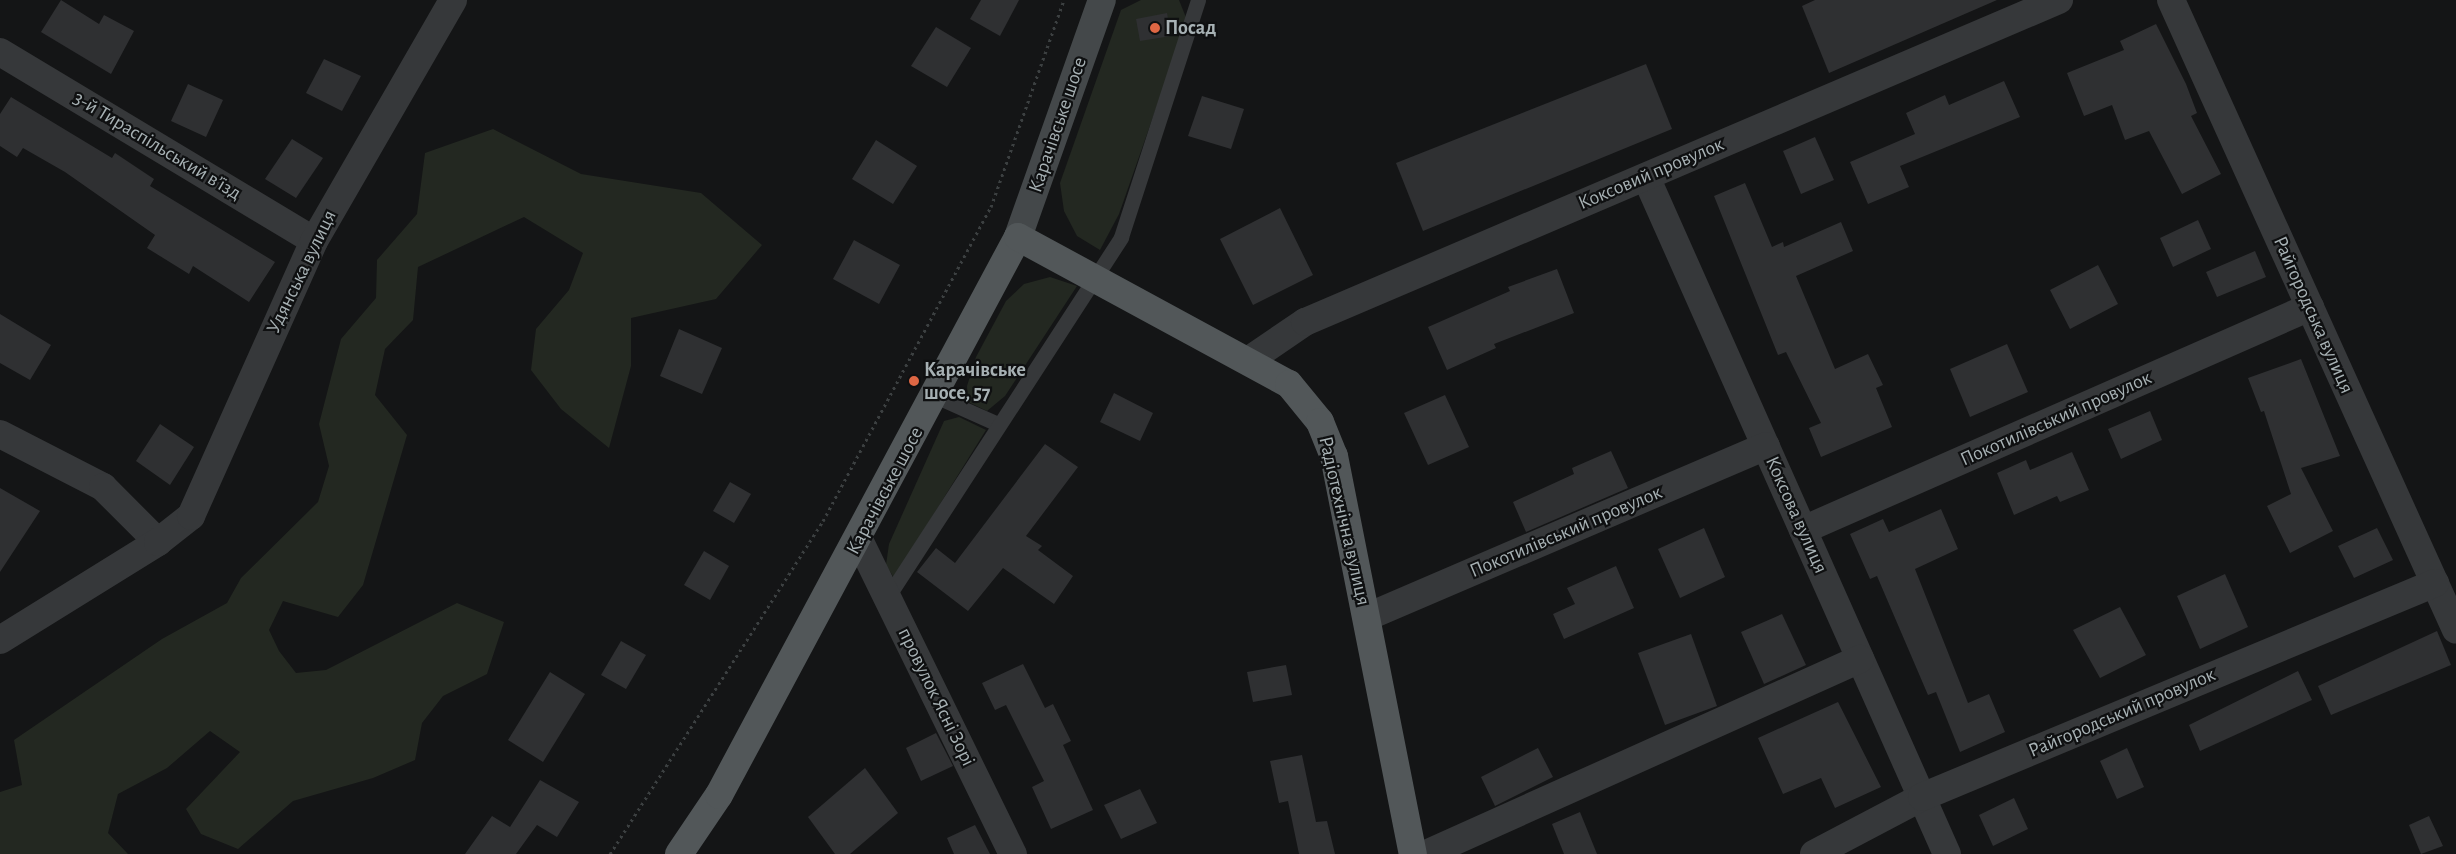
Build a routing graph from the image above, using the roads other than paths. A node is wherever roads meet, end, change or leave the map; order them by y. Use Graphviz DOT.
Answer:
graph roads {
  1 [pos="452,0"];
  2 [pos="1102,0"];
  3 [pos="1198,0"];
  4 [pos="2059,0"];
  5 [pos="2171,0"];
  6 [pos="0,52"];
  7 [pos="1646,177"];
  8 [pos="1018,237"];
  9 [pos="314,241"];
  10 [pos="1094,278"];
  11 [pos="2310,307"];
  12 [pos="1249,360"];
  13 [pos="935,396"];
  14 [pos="998,424"];
  15 [pos="0,434"];
  16 [pos="1766,446"];
  17 [pos="1803,530"];
  18 [pos="859,540"];
  19 [pos="158,542"];
  20 [pos="2435,583"];
  21 [pos="887,598"];
  22 [pos="1367,617"];
  23 [pos="2456,630"];
  24 [pos="0,640"];
  25 [pos="1860,658"];
  26 [pos="1922,797"];
  27 [pos="679,854"];
  28 [pos="1013,854"];
  29 [pos="1413,854"];
  30 [pos="1426,854"];
  31 [pos="1814,854"];
  32 [pos="1947,854"];
  1 -- 9 [label="street, Удянська вулиця"];
  2 -- 8 [label="main road, Карачівське шосе"];
  3 -- 10 [label="lane"];
  4 -- 7 [label="street, Коксовий провулок"];
  5 -- 11 [label="street, Райгородська вулиця"];
  6 -- 9 [label="street, 3-й Тираспільський в’їзд"];
  7 -- 12 [label="street, Коксовий провулок"];
  7 -- 16 [label="street, Коксова вулиця"];
  8 -- 10 [label="main road, Радіотехнічна вулиця"];
  8 -- 13 [label="main road, Карачівське шосе"];
  9 -- 19 [label="street, Удянська вулиця"];
  10 -- 12 [label="main road, Радіотехнічна вулиця"];
  10 -- 14 [label="lane"];
  11 -- 17 [label="street, Покотилівський провулок"];
  11 -- 20 [label="street, Райгородська вулиця"];
  12 -- 22 [label="main road, Радіотехнічна вулиця"];
  13 -- 14 [label="lane"];
  13 -- 18 [label="main road, Карачівське шосе"];
  14 -- 21 [label="lane"];
  15 -- 19 [label="street"];
  16 -- 17 [label="street, Коксова вулиця"];
  16 -- 22 [label="street, Покотилівський провулок"];
  17 -- 25 [label="street, Коксова вулиця"];
  18 -- 21 [label="street, провулок Ясні Зорі"];
  18 -- 27 [label="main road, Карачівське шосе"];
  19 -- 24 [label="street, Удянська вулиця"];
  20 -- 23 [label="street, Райгородська вулиця"];
  20 -- 26 [label="street, Райгородський провулок"];
  21 -- 28 [label="street, провулок Ясні Зорі"];
  22 -- 29 [label="main road, Радіотехнічна вулиця"];
  25 -- 26 [label="street, Коксова вулиця"];
  25 -- 30 [label="street"];
  26 -- 31 [label="street, Райгородський провулок"];
  26 -- 32 [label="street, Коксова вулиця"];
}
